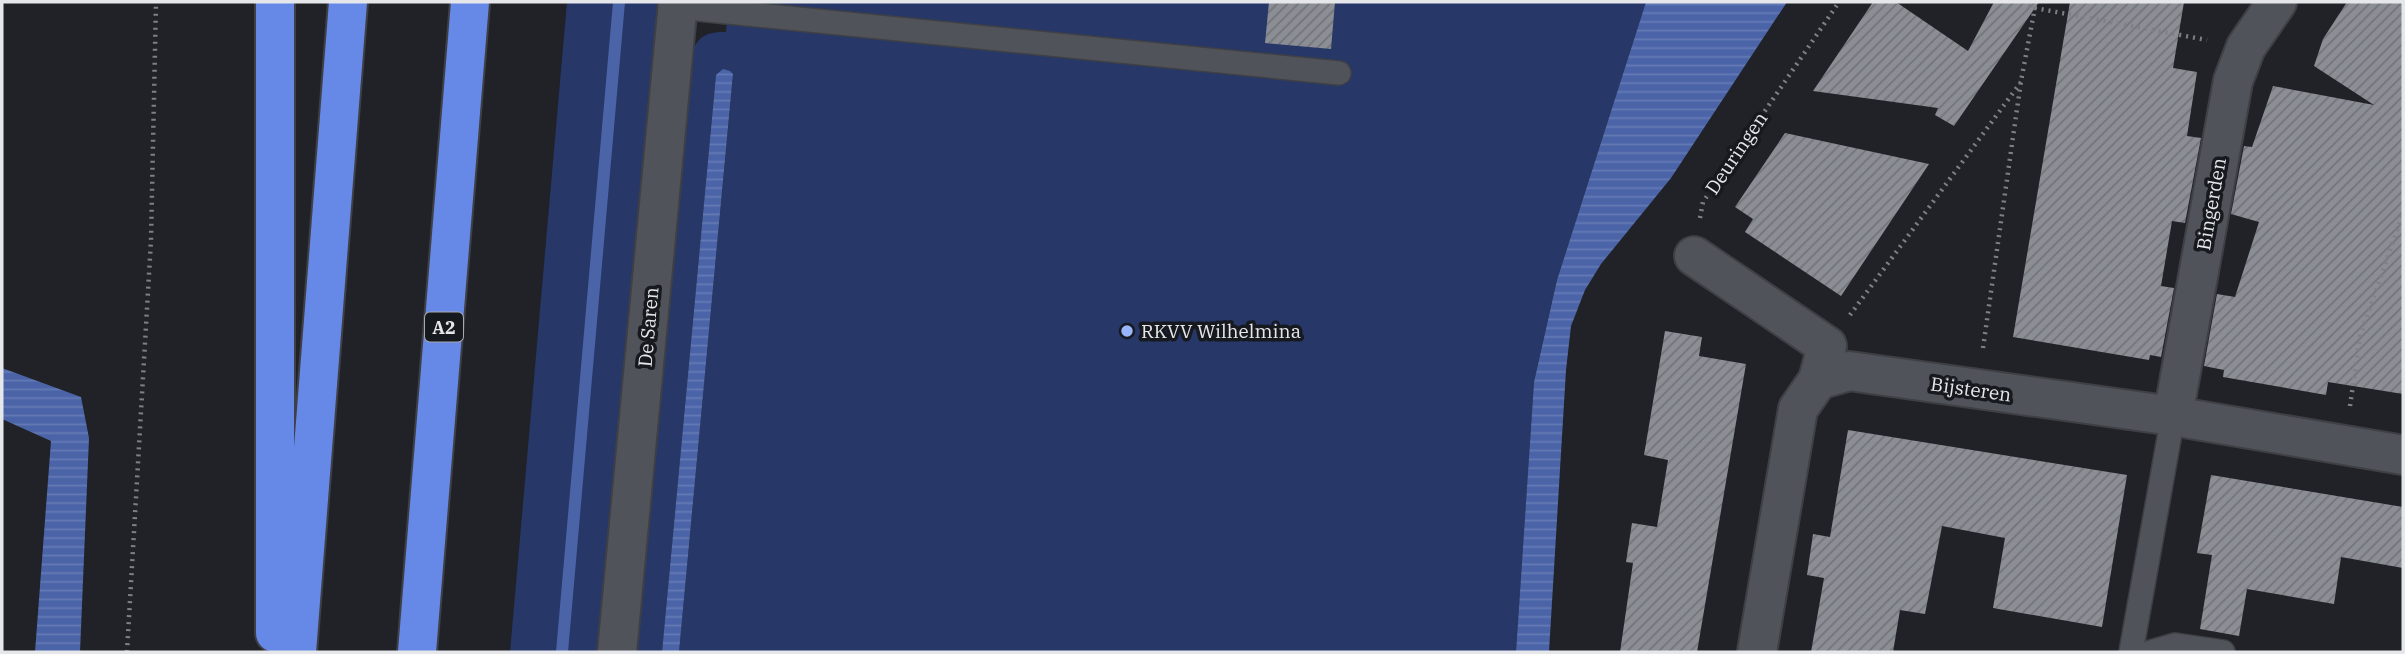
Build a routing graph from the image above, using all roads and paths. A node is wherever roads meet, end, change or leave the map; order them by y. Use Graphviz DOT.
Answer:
graph roads {
  1 [pos="156,2"];
  2 [pos="275,2"];
  3 [pos="348,2"];
  4 [pos="470,2"];
  5 [pos="1839,2"];
  6 [pos="2022,2"];
  7 [pos="2036,2"];
  8 [pos="2277,2"];
  9 [pos="678,4"];
  10 [pos="2035,8"];
  11 [pos="2246,47"];
  12 [pos="1339,73"];
  13 [pos="2021,81"];
  14 [pos="2403,213"];
  15 [pos="1694,256"];
  16 [pos="1822,363"];
  17 [pos="1976,390"];
  18 [pos="2173,416"];
  19 [pos="2344,445"];
  20 [pos="2403,455"];
  21 [pos="127,652"];
  22 [pos="275,652"];
  23 [pos="297,652"];
  24 [pos="417,652"];
  25 [pos="617,652"];
  26 [pos="1757,652"];
  27 [pos="2131,652"];
  28 [pos="2151,652"];
  29 [pos="2222,652"];
  1 -- 21 [label="path"];
  2 -- 22 [label="highway"];
  3 -- 23 [label="highway"];
  4 -- 24 [label="highway, A2"];
  5 -- 15 [label="path, Deuringen"];
  6 -- 10 [label="path"];
  7 -- 10 [label="path"];
  8 -- 11 [label="street, Bingerden"];
  9 -- 12 [label="lane"];
  9 -- 25 [label="street, De Saren"];
  10 -- 11 [label="path"];
  10 -- 13 [label="path"];
  11 -- 18 [label="street, Bingerden"];
  13 -- 16 [label="path"];
  13 -- 17 [label="path"];
  14 -- 19 [label="path"];
  15 -- 16 [label="street"];
  16 -- 17 [label="street, Bijsteren"];
  16 -- 26 [label="street"];
  17 -- 18 [label="street, Bijsteren"];
  18 -- 19 [label="street, Bijsteren"];
  18 -- 27 [label="lane"];
  19 -- 20 [label="street, Bijsteren"];
  28 -- 29 [label="lane"];
}
